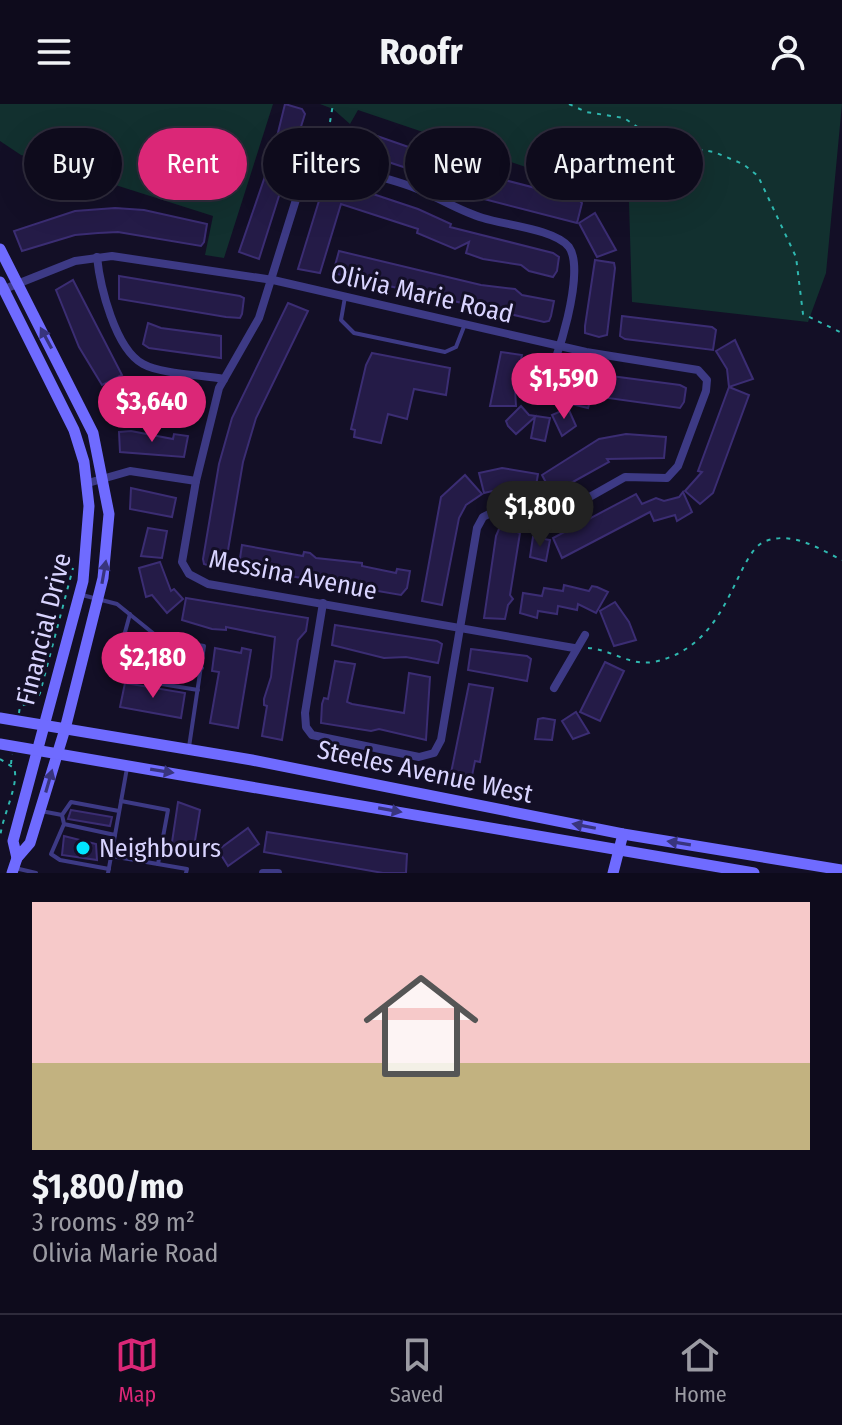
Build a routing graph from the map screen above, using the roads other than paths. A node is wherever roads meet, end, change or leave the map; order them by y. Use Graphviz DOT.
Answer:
graph roads {
  1 [pos="389,180"];
  2 [pos="297,200"];
  3 [pos="0,249"];
  4 [pos="97,257"];
  5 [pos="273,280"];
  6 [pos="17,284"];
  7 [pos="1,287"];
  8 [pos="345,297"];
  9 [pos="465,324"];
  10 [pos="558,346"];
  11 [pos="224,379"];
  12 [pos="543,388"];
  13 [pos="104,478"];
  14 [pos="196,481"];
  15 [pos="88,483"];
  16 [pos="79,595"];
  17 [pos="99,598"];
  18 [pos="323,603"];
  19 [pos="130,614"];
  20 [pos="462,626"];
  21 [pos="585,635"];
  22 [pos="574,648"];
  23 [pos="118,653"];
  24 [pos="202,668"];
  25 [pos="554,688"];
  26 [pos="198,690"];
  27 [pos="0,718"];
  28 [pos="43,725"];
  29 [pos="65,729"];
  30 [pos="0,744"];
  31 [pos="36,750"];
  32 [pos="189,750"];
  33 [pos="57,753"];
  34 [pos="127,765"];
  35 [pos="121,801"];
  36 [pos="458,802"];
  37 [pos="82,804"];
  38 [pos="94,806"];
  39 [pos="106,809"];
  40 [pos="40,811"];
  41 [pos="119,811"];
  42 [pos="81,812"];
  43 [pos="93,814"];
  44 [pos="62,815"];
  45 [pos="105,816"];
  46 [pos="437,818"];
  47 [pos="64,824"];
  48 [pos="103,825"];
  49 [pos="101,832"];
  50 [pos="623,834"];
  51 [pos="115,835"];
  52 [pos="620,850"];
  53 [pos="111,856"];
  54 [pos="158,864"];
  55 [pos="14,867"];
  56 [pos="842,870"];
  57 [pos="108,871"];
  58 [pos="36,873"];
  59 [pos="186,873"];
  60 [pos="263,873"];
  61 [pos="278,873"];
  62 [pos="613,873"];
  63 [pos="754,873"];
  1 -- 10 [label="street"];
  2 -- 5 [label="street, Messina Avenue"];
  3 -- 6 [label="main road, Financial Drive"];
  4 -- 5 [label="street, Olivia Marie Road"];
  4 -- 6 [label="street, Olivia Marie Road"];
  4 -- 11 [label="street"];
  5 -- 8 [label="street, Olivia Marie Road"];
  5 -- 11 [label="street, Messina Avenue"];
  6 -- 7 [label="street, Olivia Marie Road"];
  13 -- 6 [label="main road, Financial Drive, one-way"];
  7 -- 15 [label="main road, Financial Drive"];
  8 -- 9 [label="street, Olivia Marie Road"];
  8 -- 9 [label="lane"];
  9 -- 10 [label="street, Olivia Marie Road"];
  10 -- 12 [label="street"];
  10 -- 20 [label="street, Olivia Marie Road"];
  11 -- 14 [label="street, Messina Avenue"];
  13 -- 14 [label="street"];
  13 -- 15 [label="street"];
  17 -- 13 [label="main road, Financial Drive, one-way"];
  14 -- 18 [label="street, Messina Avenue"];
  15 -- 16 [label="main road, Financial Drive"];
  16 -- 17 [label="lane"];
  16 -- 28 [label="main road, Financial Drive"];
  17 -- 19 [label="lane"];
  17 -- 29 [label="main road, Financial Drive"];
  18 -- 20 [label="street, Messina Avenue"];
  18 -- 20 [label="street"];
  19 -- 23 [label="lane"];
  19 -- 24 [label="lane"];
  20 -- 22 [label="street, Messina Avenue"];
  21 -- 22 [label="street"];
  22 -- 25 [label="street"];
  23 -- 24 [label="lane"];
  23 -- 26 [label="lane"];
  24 -- 26 [label="lane"];
  26 -- 32 [label="lane"];
  27 -- 28 [label="main road, Steeles Avenue West"];
  28 -- 29 [label="main road, Steeles Avenue West"];
  28 -- 31 [label="main road, Financial Drive"];
  29 -- 32 [label="main road, Steeles Avenue West"];
  29 -- 33 [label="main road, Financial Drive"];
  30 -- 31 [label="main road, Steeles Avenue West"];
  31 -- 33 [label="main road, Steeles Avenue West"];
  31 -- 55 [label="main road, Financial Drive"];
  32 -- 36 [label="main road, Steeles Avenue West"];
  33 -- 34 [label="main road, Steeles Avenue West"];
  40 -- 33 [label="main road, Financial Drive, one-way"];
  34 -- 35 [label="lane"];
  34 -- 46 [label="main road, Steeles Avenue West, one-way"];
  35 -- 41 [label="lane"];
  35 -- 54 [label="lane"];
  36 -- 46 [label="main road"];
  50 -- 36 [label="main road, Steeles Avenue West, one-way"];
  37 -- 38 [label="lane"];
  37 -- 42 [label="lane"];
  37 -- 44 [label="lane"];
  38 -- 39 [label="lane"];
  38 -- 43 [label="lane"];
  39 -- 41 [label="lane"];
  39 -- 45 [label="lane"];
  40 -- 44 [label="lane"];
  40 -- 55 [label="main road, Financial Drive"];
  41 -- 51 [label="lane"];
  44 -- 47 [label="lane"];
  46 -- 52 [label="main road, Steeles Avenue West"];
  47 -- 49 [label="lane"];
  47 -- 57 [label="lane"];
  48 -- 49 [label="lane"];
  49 -- 51 [label="lane"];
  50 -- 52 [label="main road"];
  56 -- 50 [label="main road, Steeles Avenue West, one-way"];
  51 -- 53 [label="lane"];
  52 -- 62 [label="main road"];
  52 -- 63 [label="main road, Steeles Avenue West"];
  53 -- 54 [label="lane"];
  53 -- 57 [label="lane"];
  54 -- 59 [label="lane"];
  55 -- 58 [label="lane"];
  60 -- 61 [label="street"];
}
